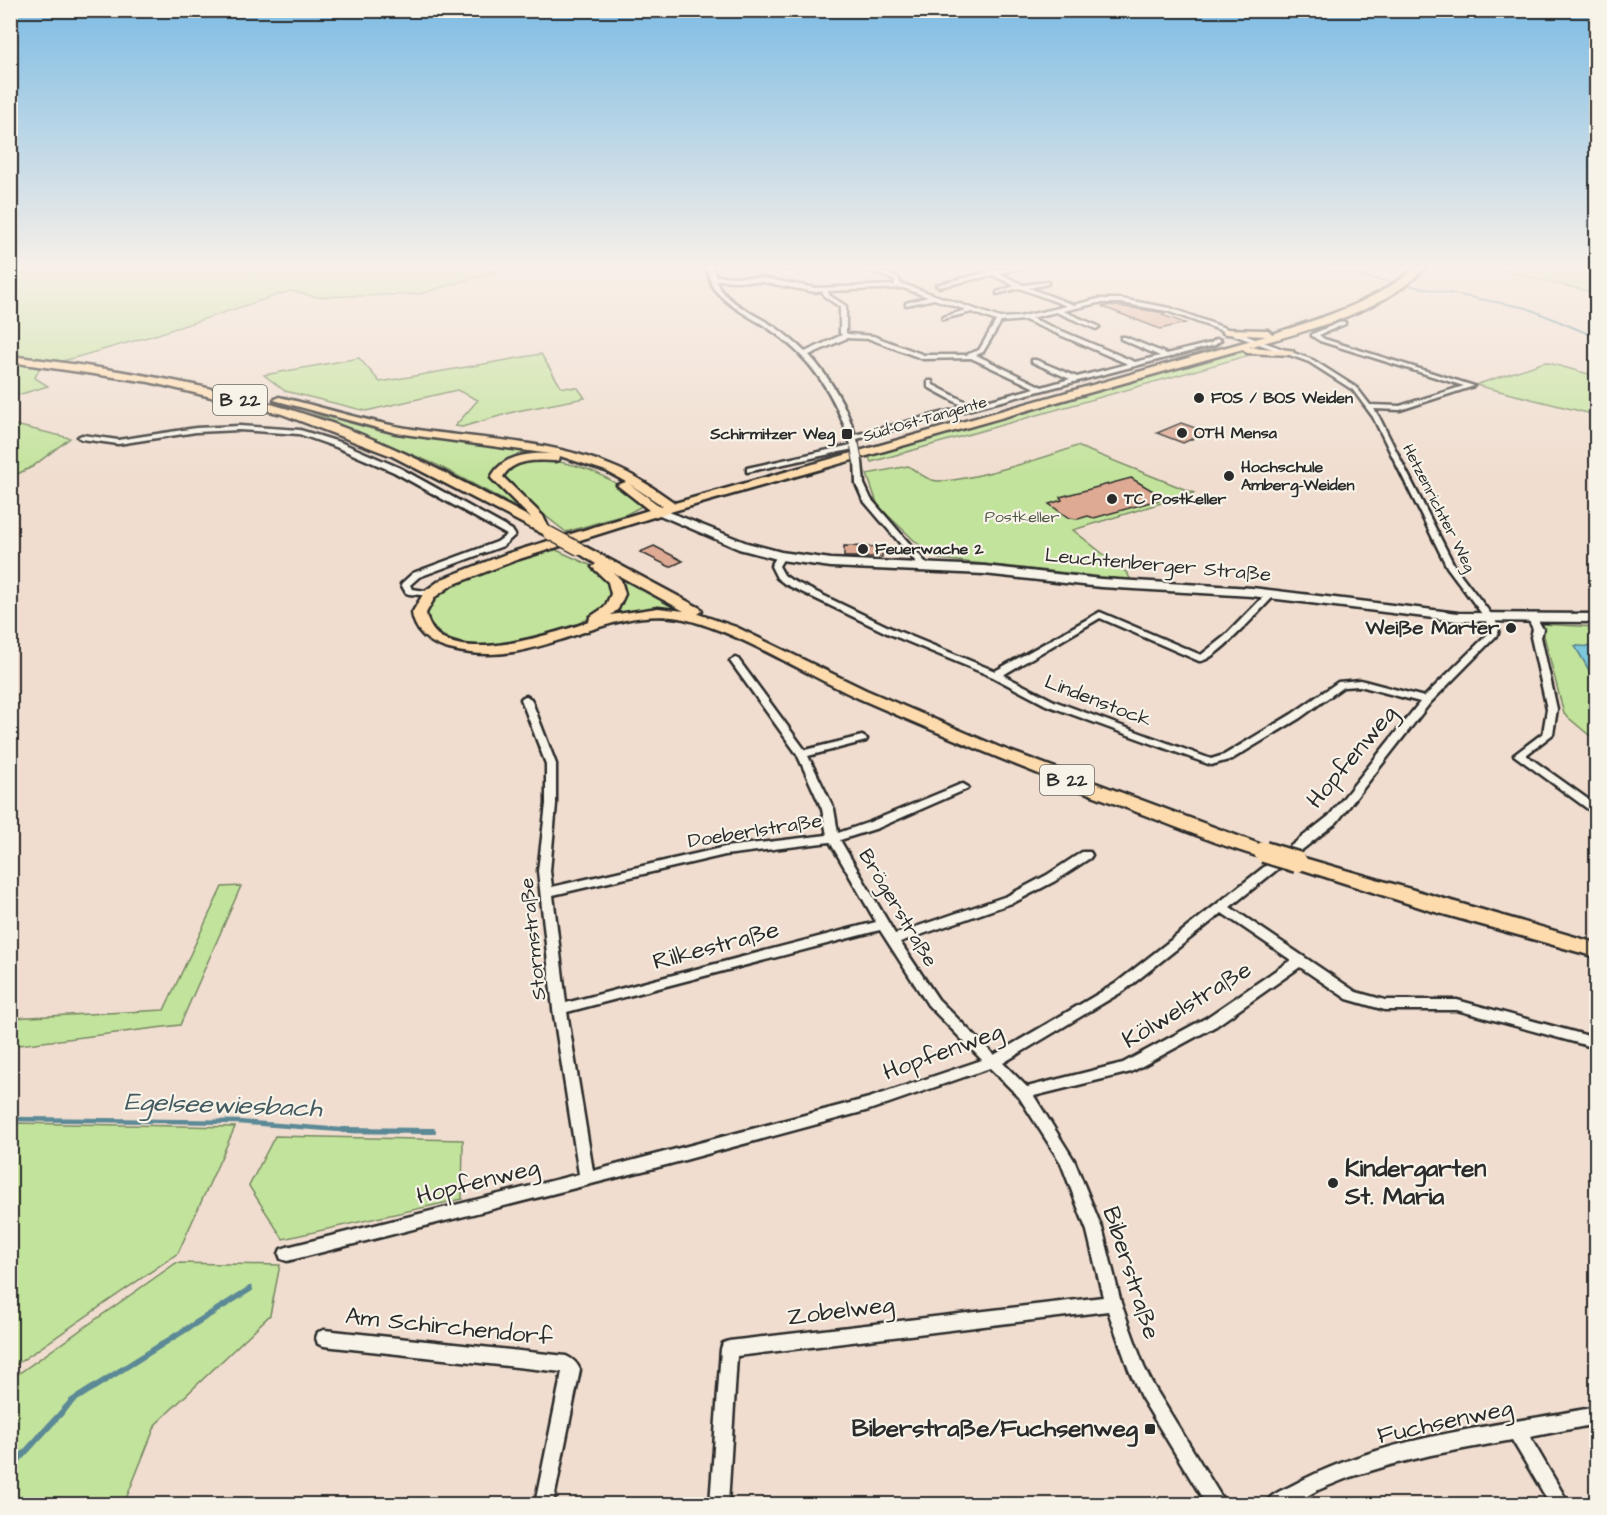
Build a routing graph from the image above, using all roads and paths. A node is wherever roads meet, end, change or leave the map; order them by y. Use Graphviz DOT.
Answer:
graph roads {
  1 [pos="783,336"];
  2 [pos="846,336"];
  3 [pos="990,336"];
  4 [pos="1067,336"];
  5 [pos="1239,336"];
  6 [pos="1276,336"];
  7 [pos="1316,336"];
  8 [pos="1123,338"];
  9 [pos="1218,340"];
  10 [pos="1257,342"];
  11 [pos="1289,353"];
  12 [pos="805,354"];
  13 [pos="1216,355"];
  14 [pos="972,356"];
  15 [pos="1166,356"];
  16 [pos="10,359"];
  17 [pos="1034,361"];
  18 [pos="1133,364"];
  19 [pos="149,378"];
  20 [pos="1075,378"];
  21 [pos="930,382"];
  22 [pos="1040,388"];
  23 [pos="969,406"];
  24 [pos="1370,407"];
  25 [pos="82,437"];
  26 [pos="854,442"];
  27 [pos="750,470"];
  28 [pos="652,492"];
  29 [pos="725,492"];
  30 [pos="673,507"];
  31 [pos="659,511"];
  32 [pos="680,521"];
  33 [pos="618,524"];
  34 [pos="546,532"];
  35 [pos="718,537"];
  36 [pos="583,552"];
  37 [pos="782,556"];
  38 [pos="924,566"];
  39 [pos="430,594"];
  40 [pos="1271,594"];
  41 [pos="1489,618"];
  42 [pos="1596,618"];
  43 [pos="1533,619"];
  44 [pos="568,635"];
  45 [pos="741,636"];
  46 [pos="735,661"];
  47 [pos="996,675"];
  48 [pos="526,699"];
  49 [pos="1426,701"];
  50 [pos="862,738"];
  51 [pos="802,754"];
  52 [pos="963,787"];
  53 [pos="1596,810"];
  54 [pos="833,838"];
  55 [pos="1086,855"];
  56 [pos="546,892"];
  57 [pos="1222,907"];
  58 [pos="882,925"];
  59 [pos="892,940"];
  60 [pos="1596,950"];
  61 [pos="1299,961"];
  62 [pos="560,1009"];
  63 [pos="1596,1042"];
  64 [pos="995,1061"];
  65 [pos="1024,1093"];
  66 [pos="587,1179"];
  67 [pos="287,1254"];
  68 [pos="1113,1303"];
  69 [pos="324,1338"];
  70 [pos="1596,1416"];
  71 [pos="1517,1431"];
  72 [pos="544,1504"];
  73 [pos="719,1504"];
  74 [pos="1216,1504"];
  75 [pos="1275,1504"];
  76 [pos="1560,1504"];
  1 -- 12 [label="street"];
  2 -- 12 [label="street"];
  2 -- 14 [label="street"];
  3 -- 14 [label="street"];
  4 -- 18 [label="street"];
  5 -- 10 [label="street, Hetzenrichter Weg"];
  6 -- 10 [label="main road, Süd-Ost-Tangente"];
  7 -- 24 [label="street"];
  8 -- 15 [label="street"];
  9 -- 15 [label="street"];
  10 -- 11 [label="street, Hetzenrichter Weg"];
  10 -- 13 [label="main road, Süd-Ost-Tangente"];
  11 -- 13 [label="main road"];
  11 -- 24 [label="street, Hetzenrichter Weg"];
  12 -- 26 [label="street"];
  13 -- 29 [label="main road, Süd-Ost-Tangente"];
  14 -- 22 [label="street"];
  15 -- 18 [label="street"];
  16 -- 19 [label="main road, B 22"];
  17 -- 20 [label="street"];
  18 -- 20 [label="street"];
  19 -- 28 [label="main road"];
  19 -- 34 [label="main road, B 22"];
  20 -- 22 [label="street"];
  21 -- 23 [label="street"];
  22 -- 23 [label="street"];
  23 -- 26 [label="street"];
  24 -- 41 [label="street, Hetzenrichter Weg"];
  25 -- 39 [label="street"];
  26 -- 27 [label="street"];
  26 -- 38 [label="street, bridge"];
  28 -- 29 [label="main road"];
  28 -- 30 [label="main road"];
  29 -- 30 [label="main road, Süd-Ost-Tangente"];
  30 -- 31 [label="main road, Süd-Ost-Tangente"];
  30 -- 35 [label="street, Leuchtenberger Straße"];
  31 -- 32 [label="street, Leuchtenberger Straße"];
  31 -- 33 [label="main road, Süd-Ost-Tangente"];
  31 -- 34 [label="main road"];
  32 -- 33 [label="street"];
  32 -- 35 [label="street, Leuchtenberger Straße"];
  33 -- 39 [label="main road, Süd-Ost-Tangente"];
  34 -- 36 [label="main road, B 22, bridge"];
  35 -- 37 [label="street, Leuchtenberger Straße"];
  36 -- 44 [label="main road, B 22"];
  36 -- 45 [label="main road, B 22"];
  37 -- 38 [label="street, Leuchtenberger Straße"];
  37 -- 47 [label="street, Lindenstock"];
  38 -- 40 [label="street, Leuchtenberger Straße"];
  39 -- 44 [label="main road, B 22"];
  40 -- 41 [label="street, Leuchtenberger Straße"];
  40 -- 47 [label="street"];
  41 -- 43 [label="street, Leuchtenberger Straße"];
  41 -- 49 [label="street, Hopfenweg"];
  42 -- 43 [label="street, Leuchtenberger Straße"];
  43 -- 53 [label="street"];
  44 -- 45 [label="main road, B 22"];
  45 -- 60 [label="main road, B 22, bridge"];
  46 -- 51 [label="street, Brögerstraße"];
  47 -- 49 [label="street, Lindenstock"];
  48 -- 56 [label="street, Stormstraße"];
  49 -- 57 [label="street, Hopfenweg"];
  50 -- 51 [label="street"];
  51 -- 54 [label="street, Brögerstraße"];
  52 -- 54 [label="street, Doeberlstraße"];
  54 -- 56 [label="street, Doeberlstraße"];
  54 -- 58 [label="street, Brögerstraße"];
  55 -- 59 [label="street"];
  56 -- 62 [label="street, Stormstraße"];
  57 -- 61 [label="street"];
  57 -- 64 [label="street, Hopfenweg"];
  58 -- 59 [label="street, Brögerstraße"];
  58 -- 62 [label="street, Rilkestraße"];
  59 -- 64 [label="street, Brögerstraße"];
  61 -- 63 [label="street"];
  61 -- 65 [label="street, Kölwelstraße"];
  62 -- 66 [label="street, Stormstraße"];
  64 -- 65 [label="street, Biberstraße"];
  64 -- 66 [label="street, Hopfenweg"];
  65 -- 68 [label="street, Biberstraße"];
  66 -- 67 [label="street, Hopfenweg"];
  68 -- 73 [label="street, Zobelweg"];
  68 -- 74 [label="street, Biberstraße"];
  69 -- 72 [label="street, Am Schirchendorf"];
  70 -- 71 [label="street, Fuchsenweg"];
  71 -- 75 [label="street, Fuchsenweg"];
  71 -- 76 [label="street"];
}
